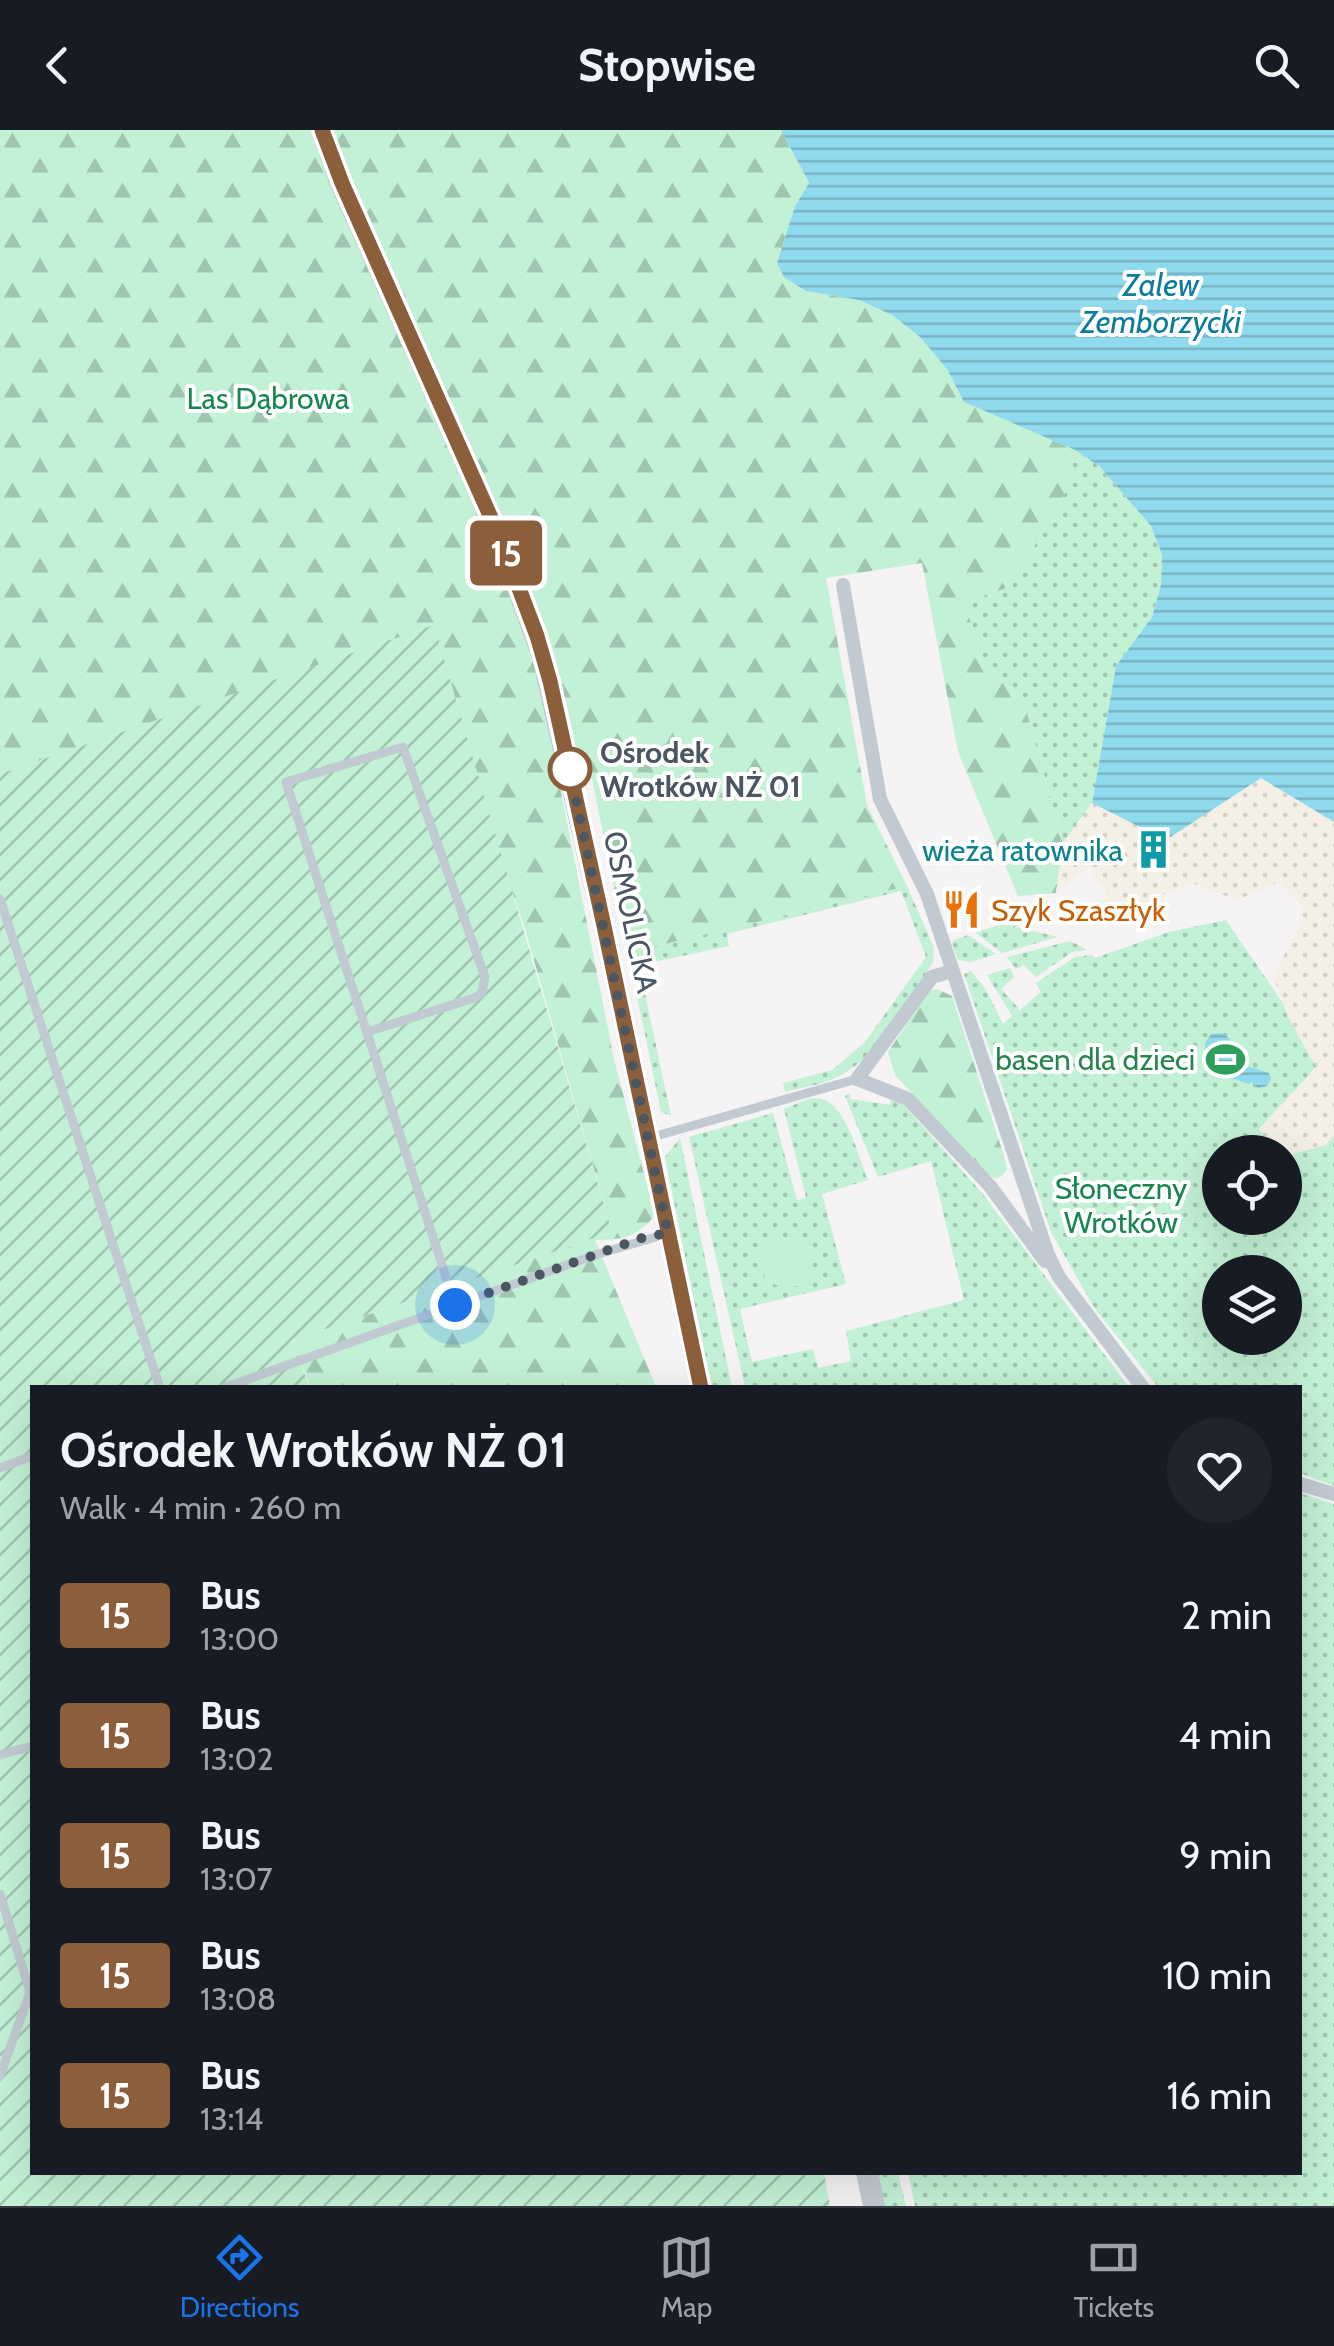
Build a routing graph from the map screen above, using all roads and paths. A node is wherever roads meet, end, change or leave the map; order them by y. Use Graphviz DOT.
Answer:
graph roads {
  1 [pos="322,130"];
  2 [pos="843,585"];
  3 [pos="0,898"];
  4 [pos="952,971"];
  5 [pos="367,1032"];
  6 [pos="858,1079"];
  7 [pos="649,1138"];
  8 [pos="668,1233"];
  9 [pos="1058,1277"];
  10 [pos="455,1305"];
  11 [pos="159,1385"];
  12 [pos="231,1385"];
  13 [pos="700,1385"];
  14 [pos="1142,1385"];
  15 [pos="30,1457"];
  16 [pos="0,1468"];
  17 [pos="1302,1485"];
  18 [pos="1334,1494"];
  19 [pos="30,1747"];
  20 [pos="0,1755"];
  21 [pos="0,1894"];
  22 [pos="0,2076"];
  23 [pos="868,2175"];
  24 [pos="874,2206"];
  1 -- 7 [label="street, OSMOLICKA"];
  2 -- 4 [label="street"];
  3 -- 11 [label="lane"];
  4 -- 6 [label="street"];
  4 -- 9 [label="street"];
  5 -- 5 [label="lane"];
  5 -- 10 [label="lane"];
  6 -- 7 [label="lane"];
  6 -- 9 [label="street"];
  7 -- 8 [label="street, OSMOLICKA"];
  8 -- 10 [label="lane"];
  8 -- 13 [label="street, OSMOLICKA"];
  9 -- 14 [label="street"];
  10 -- 12 [label="lane"];
  15 -- 16 [label="lane"];
  17 -- 18 [label="street"];
  19 -- 20 [label="lane"];
  21 -- 22 [label="lane"];
  23 -- 24 [label="street"];
}
